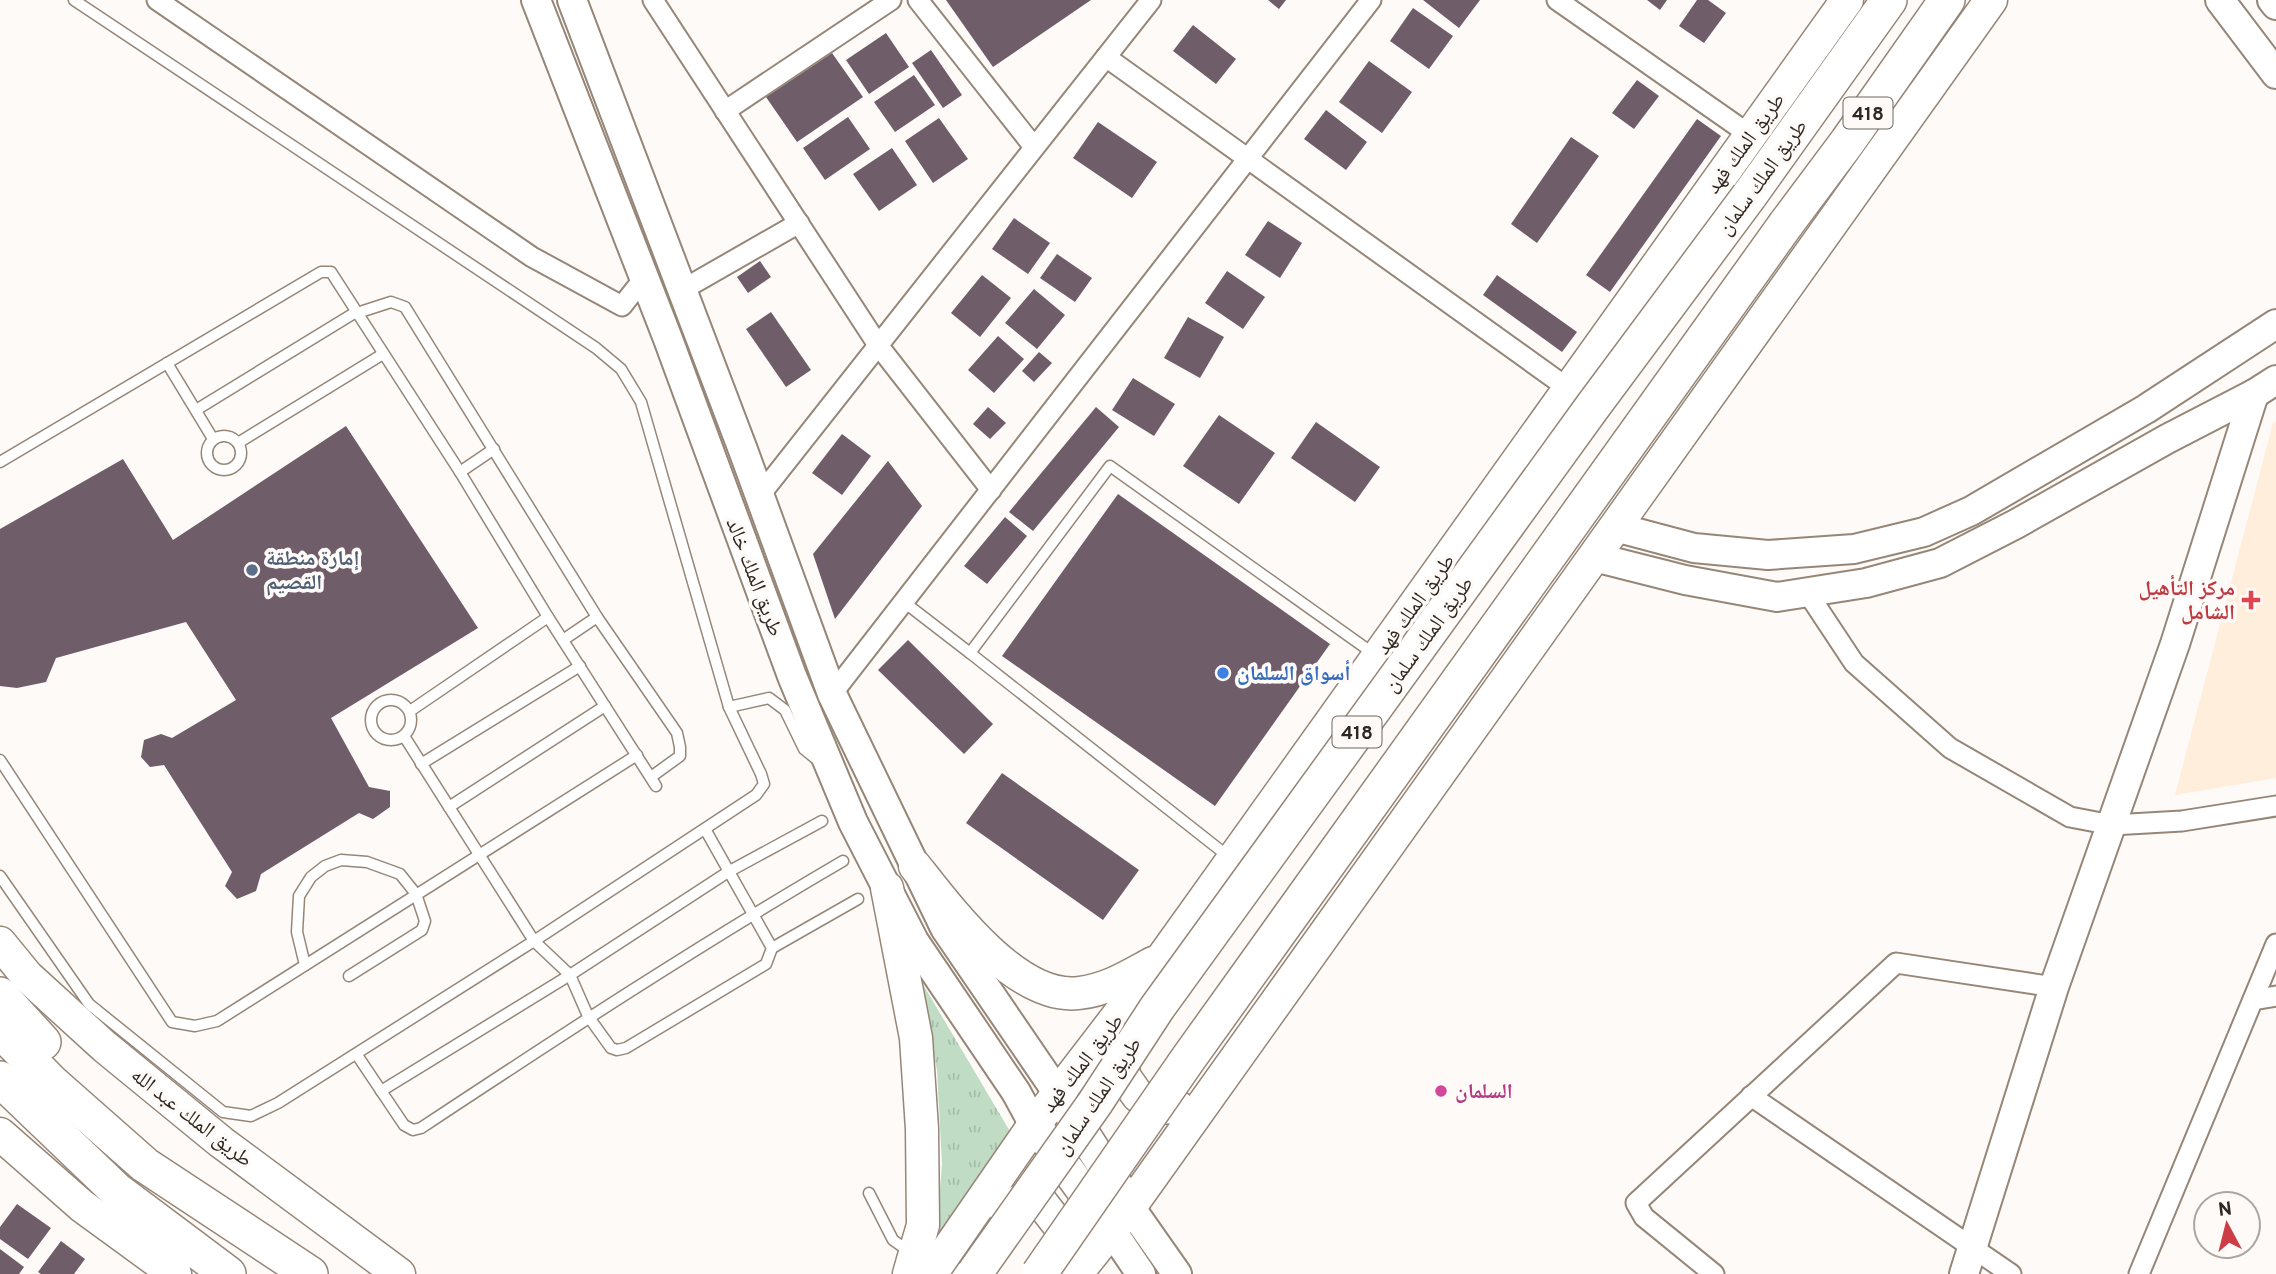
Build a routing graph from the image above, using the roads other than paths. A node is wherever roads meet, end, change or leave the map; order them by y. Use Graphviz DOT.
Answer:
graph roads {
  1 [pos="74,0"];
  2 [pos="158,0"];
  3 [pos="536,0"];
  4 [pos="572,0"];
  5 [pos="653,0"];
  6 [pos="891,0"];
  7 [pos="918,0"];
  8 [pos="1151,0"];
  9 [pos="1371,0"];
  10 [pos="1557,0"];
  11 [pos="1847,0"];
  12 [pos="1866,0"];
  13 [pos="1889,0"];
  14 [pos="1947,0"];
  15 [pos="1972,0"];
  16 [pos="1992,0"];
  17 [pos="2220,0"];
  18 [pos="2272,0"];
  19 [pos="2276,5"];
  20 [pos="1105,57"];
  21 [pos="2276,74"];
  22 [pos="725,111"];
  23 [pos="1750,135"];
  24 [pos="1848,141"];
  25 [pos="1785,146"];
  26 [pos="1034,147"];
  27 [pos="1248,159"];
  28 [pos="799,223"];
  29 [pos="644,278"];
  30 [pos="682,290"];
  31 [pos="357,313"];
  32 [pos="2276,324"];
  33 [pos="878,345"];
  34 [pos="383,354"];
  35 [pos="167,363"];
  36 [pos="2265,387"];
  37 [pos="1569,388"];
  38 [pos="196,410"];
  39 [pos="213,439"];
  40 [pos="238,443"];
  41 [pos="494,449"];
  42 [pos="0,462"];
  43 [pos="460,472"];
  44 [pos="991,490"];
  45 [pos="760,495"];
  46 [pos="1615,527"];
  47 [pos="1594,556"];
  48 [pos="1807,592"];
  49 [pos="904,602"];
  50 [pos="548,617"];
  51 [pos="597,617"];
  52 [pos="563,640"];
  53 [pos="970,653"];
  54 [pos="1378,656"];
  55 [pos="580,666"];
  56 [pos="832,694"];
  57 [pos="605,706"];
  58 [pos="729,707"];
  59 [pos="410,711"];
  60 [pos="404,736"];
  61 [pos="637,755"];
  62 [pos="0,760"];
  63 [pos="421,764"];
  64 [pos="830,767"];
  65 [pos="2276,806"];
  66 [pos="449,807"];
  67 [pos="822,821"];
  68 [pos="2112,825"];
  69 [pos="705,829"];
  70 [pos="479,854"];
  71 [pos="1232,859"];
  72 [pos="843,861"];
  73 [pos="915,866"];
  74 [pos="728,872"];
  75 [pos="0,876"];
  76 [pos="887,888"];
  77 [pos="416,894"];
  78 [pos="858,899"];
  79 [pos="752,914"];
  80 [pos="534,941"];
  81 [pos="0,943"];
  82 [pos="2276,944"];
  83 [pos="772,948"];
  84 [pos="1161,960"];
  85 [pos="305,965"];
  86 [pos="570,975"];
  87 [pos="349,976"];
  88 [pos="2054,987"];
  89 [pos="0,995"];
  90 [pos="2276,996"];
  91 [pos="2253,1000"];
  92 [pos="588,1016"];
  93 [pos="0,1030"];
  94 [pos="1254,1033"];
  95 [pos="357,1055"];
  96 [pos="0,1079"];
  97 [pos="381,1091"];
  98 [pos="1059,1095"];
  99 [pos="1751,1096"];
  100 [pos="0,1112"];
  101 [pos="1034,1125"];
  102 [pos="0,1134"];
  103 [pos="869,1194"];
  104 [pos="1121,1219"];
  105 [pos="231,1220"];
  106 [pos="1968,1261"];
  107 [pos="924,1270"];
  108 [pos="175,1274"];
  109 [pos="214,1274"];
  110 [pos="228,1274"];
  111 [pos="310,1274"];
  112 [pos="400,1274"];
  113 [pos="974,1274"];
  114 [pos="1039,1274"];
  115 [pos="1060,1274"];
  116 [pos="1076,1274"];
  117 [pos="1141,1274"];
  118 [pos="1177,1274"];
  119 [pos="1714,1274"];
  120 [pos="2011,1274"];
  121 [pos="2139,1274"];
  1 -- 58 [label="lane"];
  2 -- 29 [label="street"];
  3 -- 29 [label="main road, طريق الملك خالد"];
  4 -- 30 [label="main road, طريق الملك خالد"];
  5 -- 22 [label="street"];
  6 -- 22 [label="street"];
  7 -- 26 [label="street"];
  8 -- 20 [label="street"];
  9 -- 27 [label="street"];
  10 -- 23 [label="street"];
  11 -- 23 [label="main road, طريق الملك فهد"];
  12 -- 25 [label="main road"];
  13 -- 25 [label="highway, طريق الملك سلمان / 418"];
  14 -- 24 [label="highway, 418"];
  15 -- 24 [label="main road"];
  16 -- 46 [label="main road"];
  17 -- 21 [label="main road"];
  18 -- 19 [label="main road"];
  20 -- 26 [label="street"];
  20 -- 27 [label="street"];
  22 -- 28 [label="street"];
  23 -- 37 [label="main road, طريق الملك فهد"];
  24 -- 114 [label="highway, 418, bridge"];
  25 -- 113 [label="highway, طريق الملك سلمان / 418, bridge"];
  26 -- 33 [label="street"];
  27 -- 37 [label="street"];
  27 -- 44 [label="street"];
  28 -- 30 [label="street"];
  28 -- 33 [label="street"];
  29 -- 64 [label="main road, طريق الملك خالد"];
  30 -- 45 [label="main road, طريق الملك خالد"];
  31 -- 34 [label="lane"];
  31 -- 35 [label="lane"];
  31 -- 38 [label="lane"];
  31 -- 41 [label="lane"];
  32 -- 46 [label="main road"];
  33 -- 44 [label="street"];
  33 -- 45 [label="street"];
  34 -- 40 [label="lane"];
  34 -- 43 [label="lane"];
  35 -- 38 [label="lane"];
  35 -- 42 [label="lane"];
  36 -- 48 [label="main road"];
  36 -- 68 [label="main road"];
  37 -- 54 [label="main road, طريق الملك فهد"];
  38 -- 39 [label="lane"];
  39 -- 40 [label="lane"];
  39 -- 40 [label="lane"];
  41 -- 43 [label="lane"];
  41 -- 51 [label="lane"];
  43 -- 50 [label="lane"];
  44 -- 49 [label="street"];
  45 -- 56 [label="main road, طريق الملك خالد"];
  46 -- 47 [label="main road"];
  47 -- 48 [label="main road"];
  47 -- 94 [label="main road"];
  48 -- 68 [label="street"];
  49 -- 53 [label="lane"];
  49 -- 56 [label="street"];
  50 -- 52 [label="lane"];
  50 -- 59 [label="lane"];
  51 -- 52 [label="lane"];
  51 -- 61 [label="lane"];
  52 -- 55 [label="lane"];
  53 -- 54 [label="lane"];
  53 -- 71 [label="lane"];
  54 -- 71 [label="main road, طريق الملك فهد"];
  55 -- 57 [label="lane"];
  55 -- 63 [label="lane"];
  56 -- 73 [label="main road, طريق الملك خالد"];
  57 -- 61 [label="lane"];
  57 -- 66 [label="lane"];
  58 -- 64 [label="lane"];
  58 -- 69 [label="lane"];
  59 -- 60 [label="lane"];
  59 -- 60 [label="lane"];
  60 -- 63 [label="lane"];
  61 -- 70 [label="lane"];
  62 -- 85 [label="lane"];
  63 -- 66 [label="lane"];
  64 -- 76 [label="main road, طريق الملك خالد"];
  65 -- 68 [label="street"];
  66 -- 70 [label="lane"];
  67 -- 74 [label="lane"];
  68 -- 88 [label="main road"];
  69 -- 74 [label="lane"];
  69 -- 80 [label="lane"];
  70 -- 77 [label="lane"];
  70 -- 80 [label="lane"];
  71 -- 84 [label="main road, طريق الملك فهد"];
  72 -- 79 [label="lane"];
  73 -- 84 [label="main road"];
  73 -- 98 [label="main road, طريق الملك خالد"];
  74 -- 79 [label="lane"];
  74 -- 86 [label="lane"];
  75 -- 95 [label="lane"];
  76 -- 101 [label="main road, طريق الملك خالد"];
  76 -- 107 [label="main road"];
  77 -- 85 [label="lane"];
  77 -- 85 [label="lane"];
  77 -- 87 [label="lane"];
  78 -- 83 [label="lane"];
  79 -- 83 [label="lane"];
  79 -- 92 [label="lane"];
  80 -- 86 [label="lane"];
  80 -- 95 [label="lane"];
  81 -- 112 [label="main road, طريق الملك عبد الله"];
  82 -- 91 [label="street"];
  83 -- 92 [label="lane"];
  84 -- 94 [label="main road"];
  84 -- 98 [label="main road, طريق الملك فهد"];
  86 -- 92 [label="lane"];
  86 -- 97 [label="lane"];
  88 -- 99 [label="street"];
  88 -- 106 [label="main road"];
  89 -- 105 [label="highway"];
  90 -- 91 [label="street"];
  91 -- 121 [label="street"];
  92 -- 97 [label="lane"];
  93 -- 105 [label="highway"];
  94 -- 104 [label="main road"];
  95 -- 97 [label="lane"];
  96 -- 110 [label="highway"];
  98 -- 101 [label="main road, طريق الملك فهد"];
  98 -- 104 [label="main road"];
  99 -- 106 [label="street"];
  99 -- 119 [label="street"];
  100 -- 109 [label="highway"];
  101 -- 104 [label="main road"];
  101 -- 107 [label="main road, طريق الملك فهد"];
  102 -- 108 [label="main road"];
  103 -- 107 [label="lane"];
  104 -- 116 [label="main road"];
  104 -- 117 [label="main road"];
  104 -- 118 [label="main road"];
  105 -- 111 [label="highway"];
  106 -- 120 [label="street"];
  107 -- 115 [label="main road"];
}
